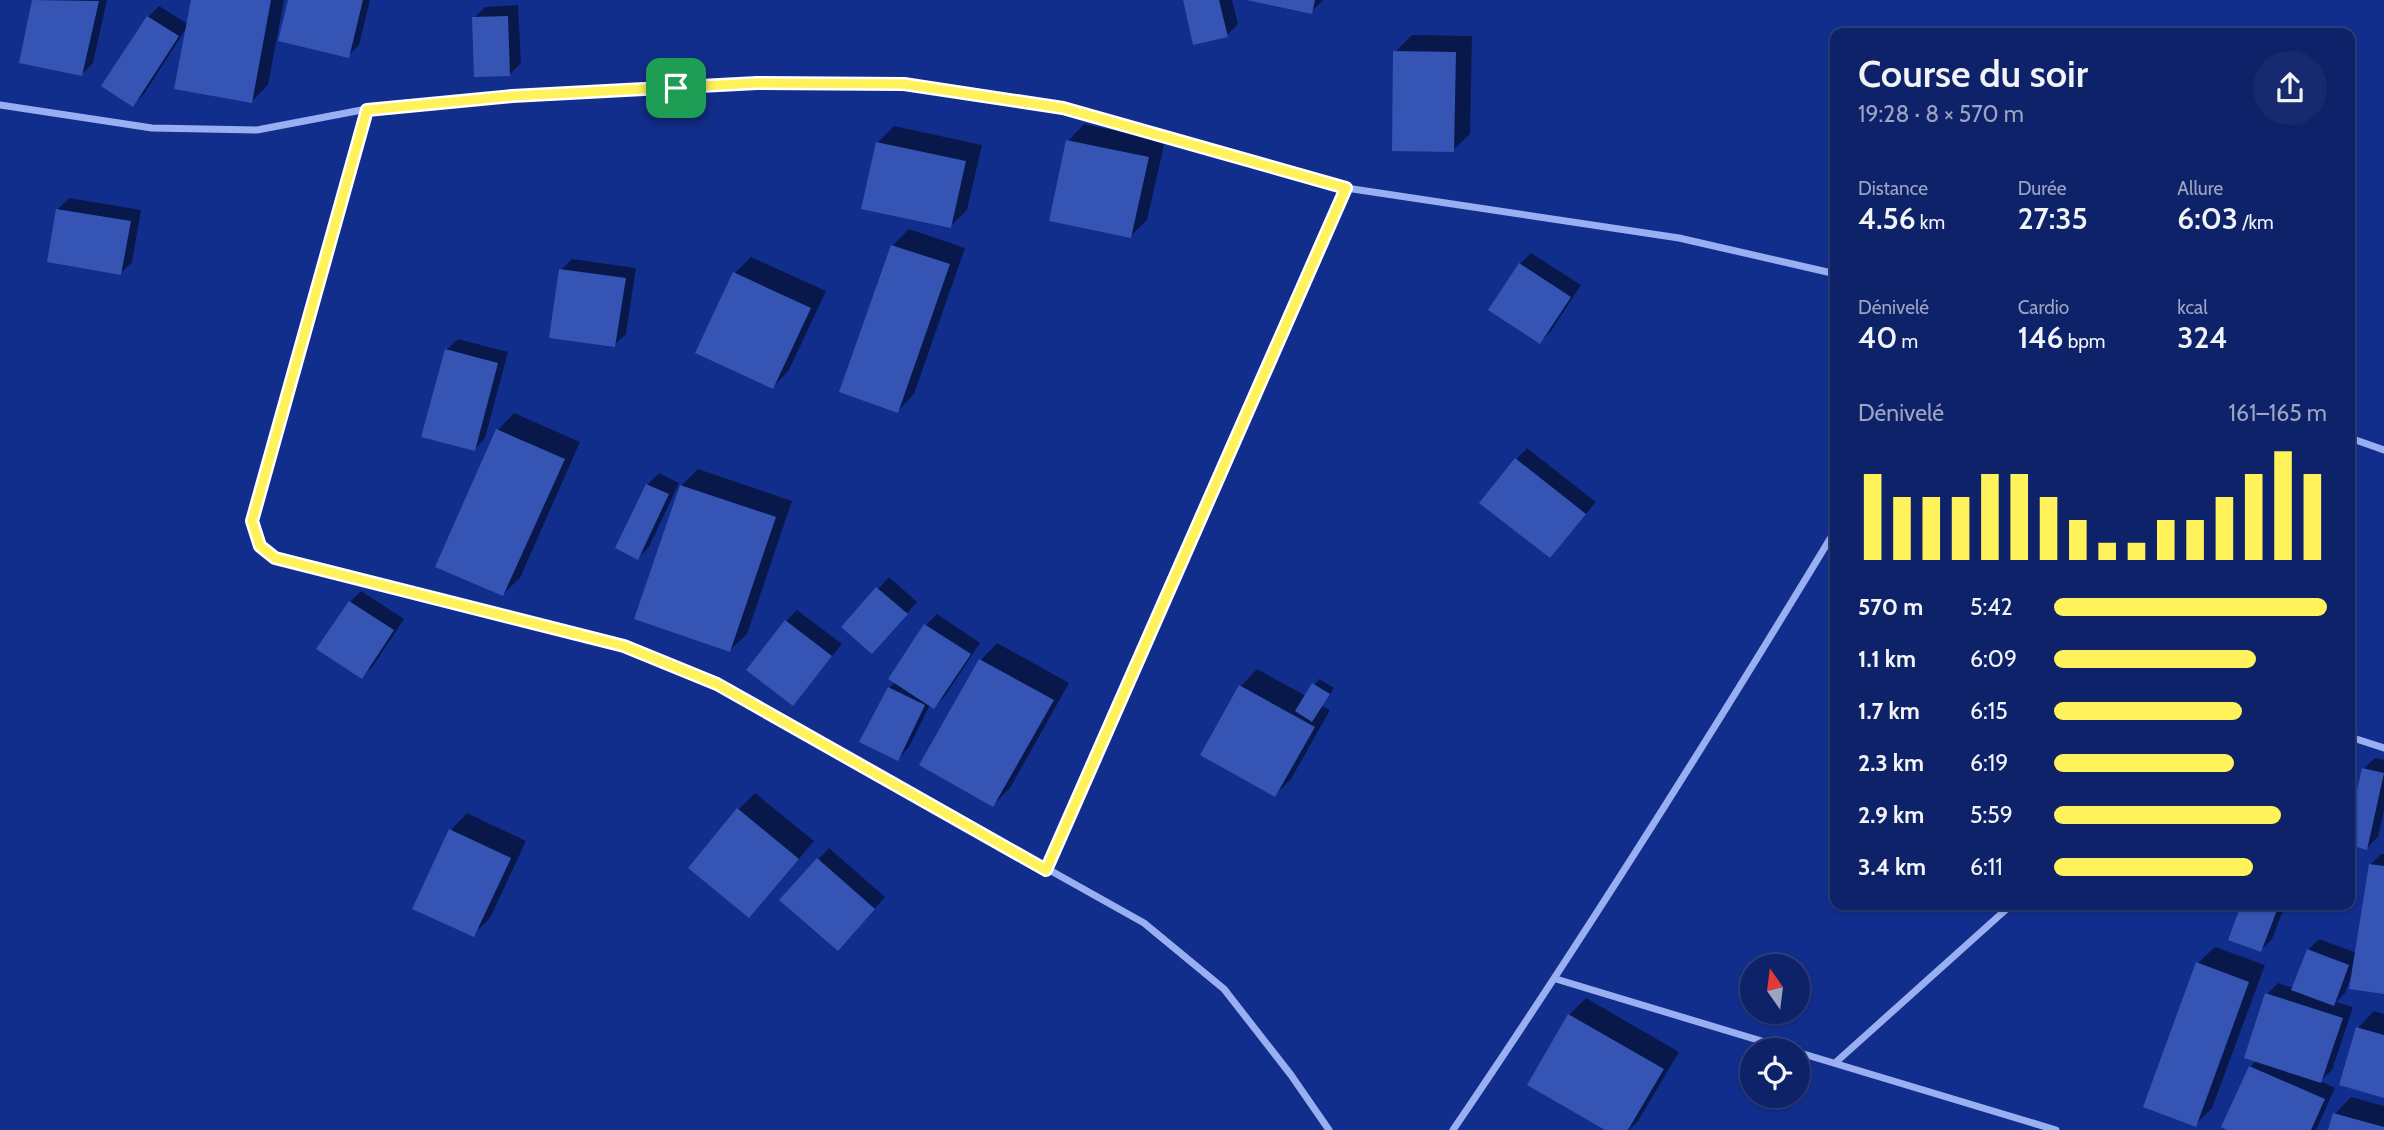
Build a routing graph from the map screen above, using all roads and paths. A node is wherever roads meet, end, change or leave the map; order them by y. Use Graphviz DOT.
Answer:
graph roads {
  1 [pos="0,105"];
  2 [pos="367,110"];
  3 [pos="1346,188"];
  4 [pos="1830,273"];
  5 [pos="2355,440"];
  6 [pos="2384,450"];
  7 [pos="1830,539"];
  8 [pos="2355,739"];
  9 [pos="2384,748"];
  10 [pos="1046,870"];
  11 [pos="2005,910"];
  12 [pos="1556,979"];
  13 [pos="1751,1038"];
  14 [pos="1810,1056"];
  15 [pos="1835,1063"];
  16 [pos="1329,1130"];
  17 [pos="1453,1130"];
  18 [pos="2056,1130"];
  1 -- 2 [label="street"];
  2 -- 3 [label="street"];
  2 -- 10 [label="street"];
  3 -- 4 [label="street"];
  3 -- 10 [label="street"];
  5 -- 6 [label="street"];
  7 -- 12 [label="street"];
  8 -- 9 [label="street"];
  10 -- 16 [label="street"];
  11 -- 15 [label="street"];
  12 -- 13 [label="street"];
  12 -- 17 [label="street"];
  14 -- 15 [label="street"];
  15 -- 18 [label="street"];
}
